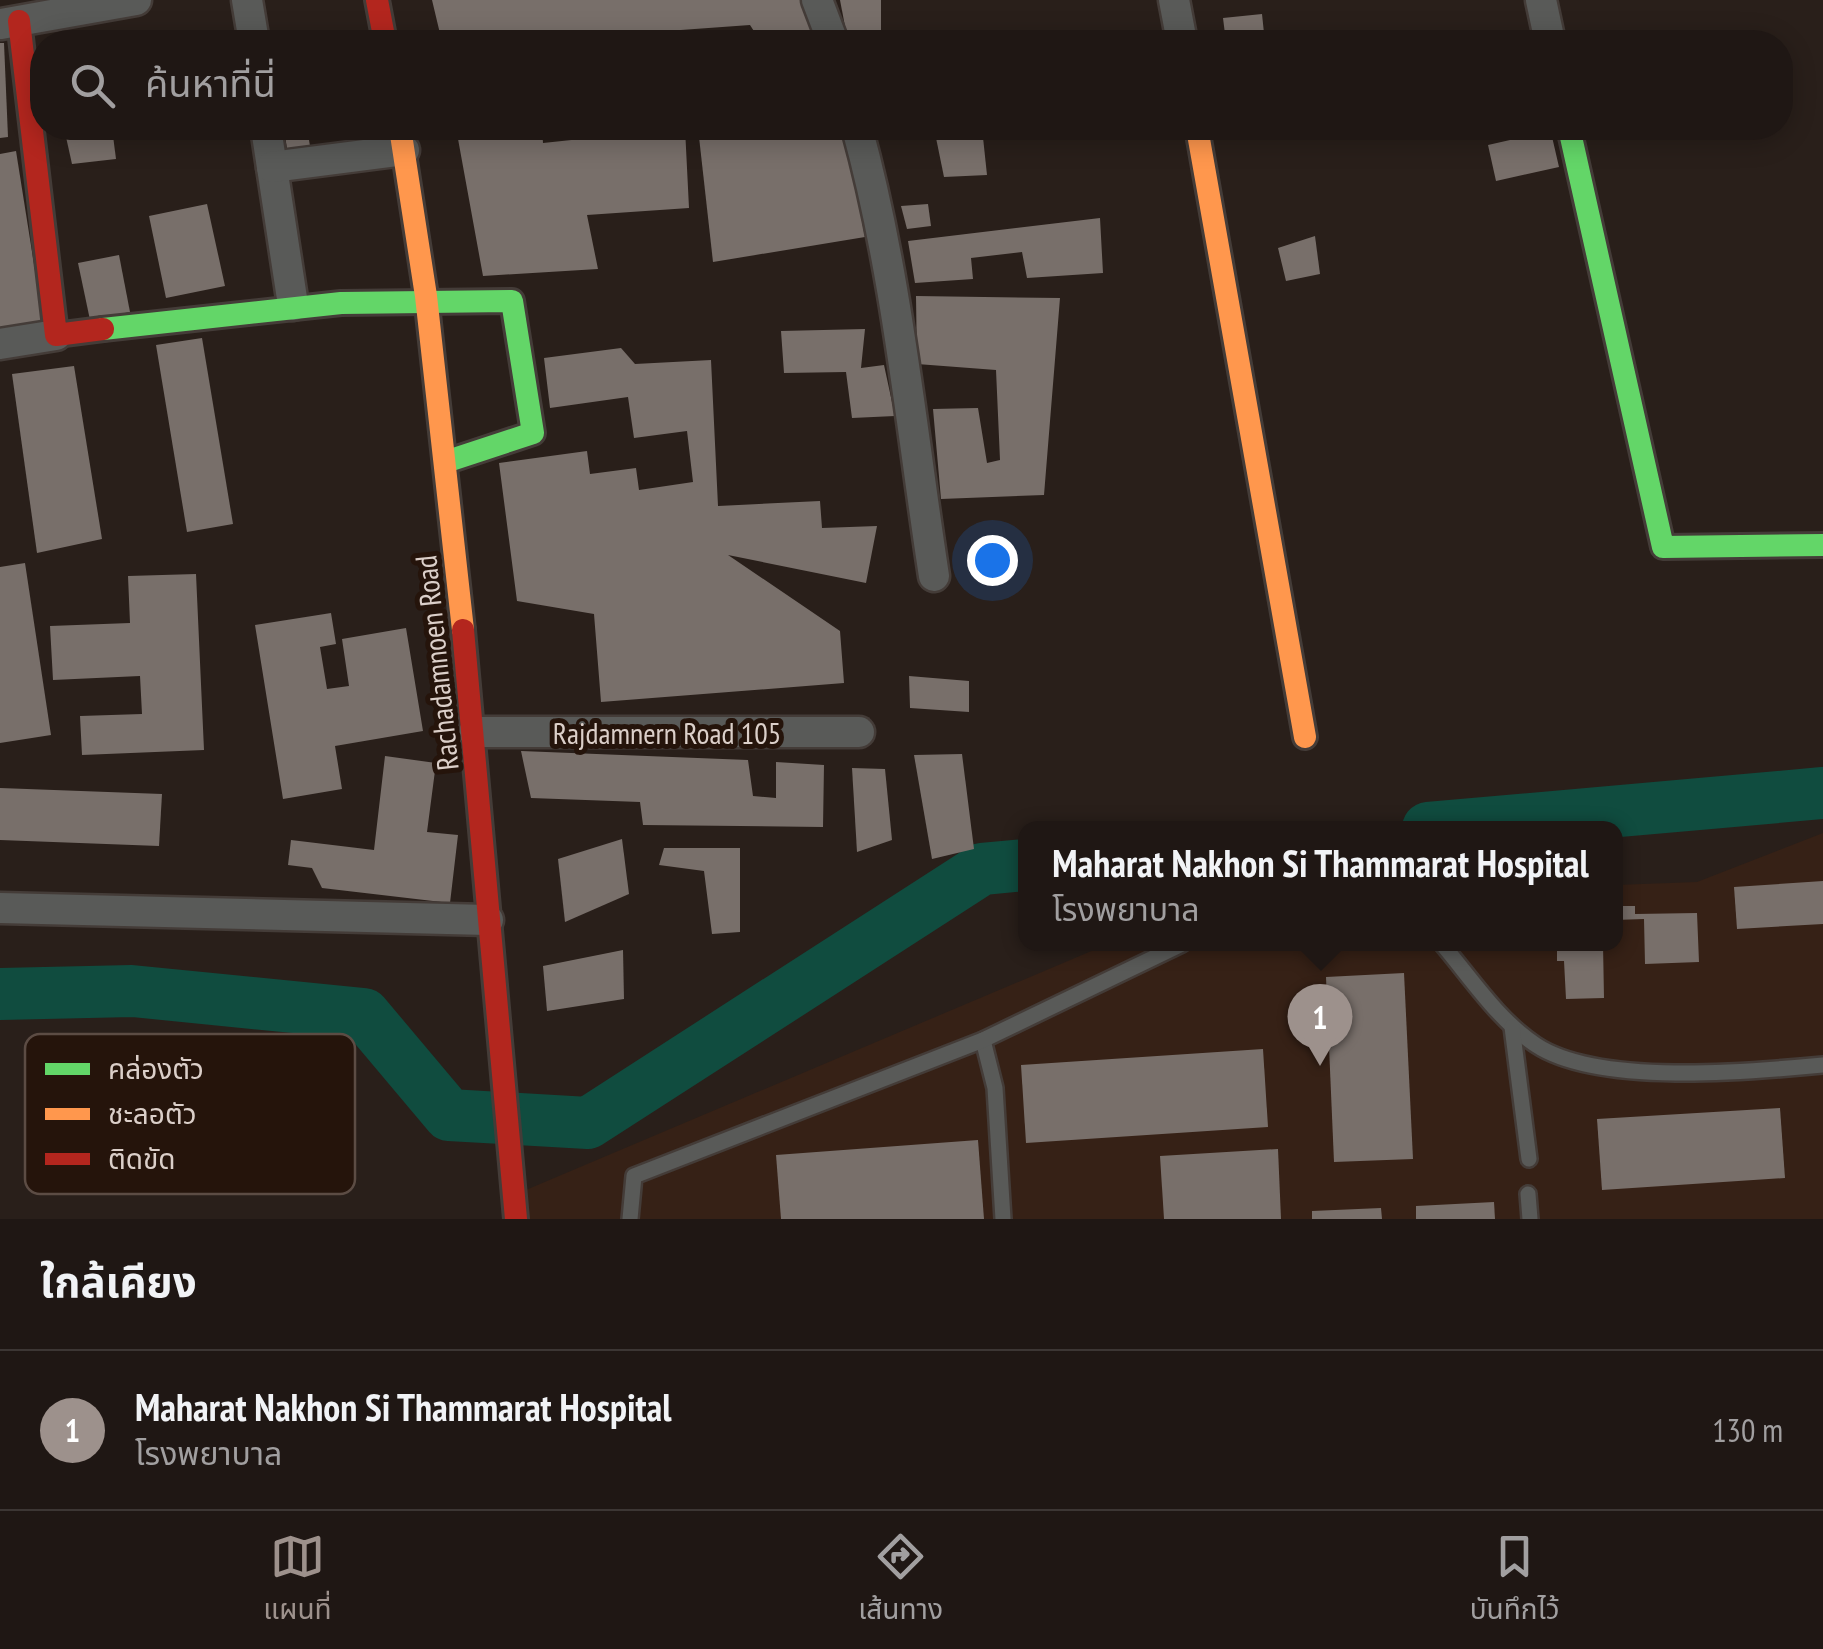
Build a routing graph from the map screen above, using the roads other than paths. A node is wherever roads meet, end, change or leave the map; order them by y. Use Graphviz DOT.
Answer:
graph roads {
  1 [pos="136,0"];
  2 [pos="247,0"];
  3 [pos="377,0"];
  4 [pos="817,0"];
  5 [pos="1174,0"];
  6 [pos="1540,0"];
  7 [pos="9,23"];
  8 [pos="252,30"];
  9 [pos="383,30"];
  10 [pos="828,30"];
  11 [pos="1180,30"];
  12 [pos="1547,30"];
  13 [pos="268,140"];
  14 [pos="397,140"];
  15 [pos="402,140"];
  16 [pos="859,140"];
  17 [pos="1199,140"];
  18 [pos="1572,140"];
  19 [pos="272,166"];
  20 [pos="426,296"];
  21 [pos="293,305"];
  22 [pos="56,335"];
  23 [pos="0,344"];
  24 [pos="444,462"];
  25 [pos="1823,545"];
  26 [pos="934,576"];
  27 [pos="474,732"];
  28 [pos="859,732"];
  29 [pos="1305,737"];
  30 [pos="0,908"];
  31 [pos="488,920"];
  32 [pos="1167,951"];
  33 [pos="1448,951"];
  34 [pos="1512,1027"];
  35 [pos="983,1040"];
  36 [pos="1823,1065"];
  37 [pos="1529,1158"];
  38 [pos="1528,1194"];
  39 [pos="515,1219"];
  40 [pos="630,1219"];
  41 [pos="1003,1219"];
  42 [pos="1530,1219"];
  1 -- 7 [label="street"];
  2 -- 8 [label="street"];
  3 -- 9 [label="street"];
  4 -- 10 [label="street"];
  5 -- 11 [label="street"];
  6 -- 12 [label="street"];
  7 -- 22 [label="street"];
  13 -- 19 [label="street"];
  14 -- 19 [label="street"];
  15 -- 20 [label="street, Rachadamnoen Road"];
  16 -- 26 [label="street"];
  17 -- 29 [label="street"];
  18 -- 25 [label="street"];
  19 -- 21 [label="street"];
  20 -- 21 [label="street"];
  20 -- 24 [label="street, Rachadamnoen Road"];
  20 -- 24 [label="street"];
  21 -- 22 [label="street"];
  22 -- 23 [label="street"];
  24 -- 27 [label="street, Rachadamnoen Road"];
  27 -- 28 [label="street, Rajdamnern Road 105"];
  27 -- 31 [label="street, Rachadamnoen Road"];
  30 -- 31 [label="street"];
  31 -- 39 [label="street, Rachadamnoen Road"];
  32 -- 35 [label="lane"];
  33 -- 34 [label="lane"];
  34 -- 36 [label="lane"];
  34 -- 37 [label="lane"];
  35 -- 40 [label="lane"];
  35 -- 41 [label="lane"];
  38 -- 42 [label="lane"];
}
